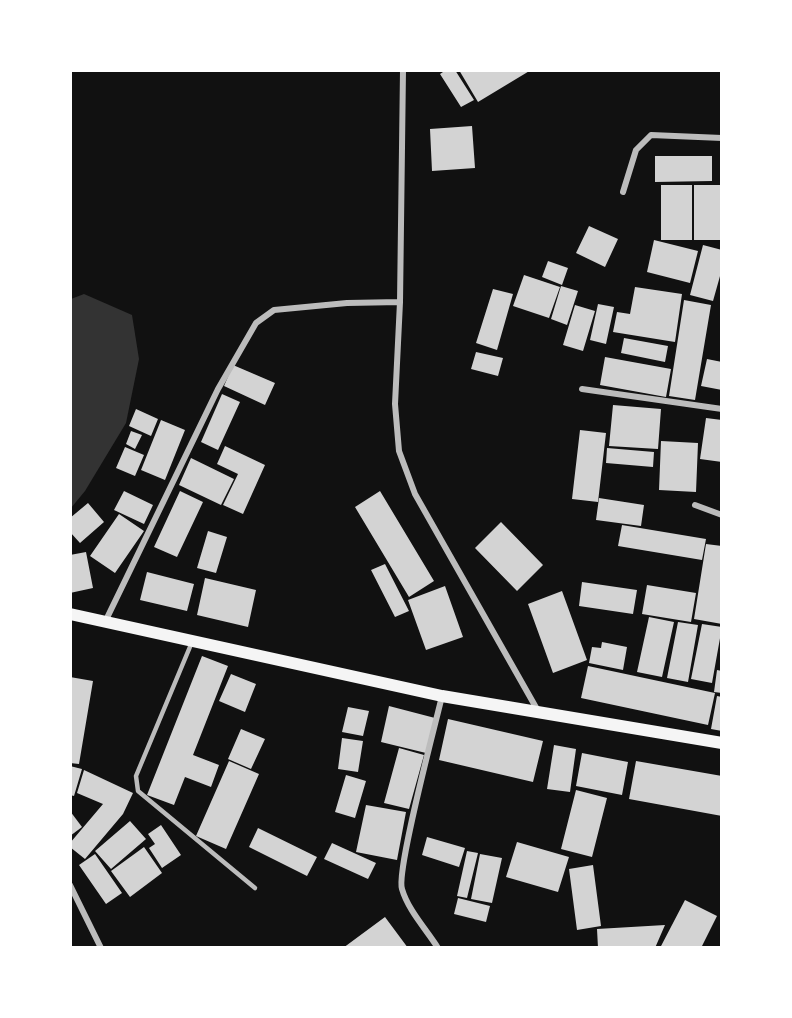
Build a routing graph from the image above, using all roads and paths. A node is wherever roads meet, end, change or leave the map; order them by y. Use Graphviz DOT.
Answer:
graph roads {
  1 [pos="403,70"];
  2 [pos="722,138"];
  3 [pos="623,192"];
  4 [pos="400,302"];
  5 [pos="582,389"];
  6 [pos="722,409"];
  7 [pos="695,505"];
  8 [pos="722,515"];
  9 [pos="70,614"];
  10 [pos="105,622"];
  11 [pos="192,642"];
  12 [pos="441,696"];
  13 [pos="538,711"];
  14 [pos="722,743"];
  15 [pos="70,885"];
  16 [pos="255,888"];
  17 [pos="101,948"];
  18 [pos="438,948"];
  1 -- 4 [label="street"];
  2 -- 3 [label="street"];
  4 -- 10 [label="street"];
  4 -- 13 [label="street"];
  5 -- 6 [label="street"];
  7 -- 8 [label="street"];
  9 -- 10 [label="main road"];
  10 -- 11 [label="main road"];
  11 -- 12 [label="main road"];
  11 -- 16 [label="lane"];
  12 -- 13 [label="main road"];
  12 -- 18 [label="street"];
  13 -- 14 [label="main road"];
  15 -- 17 [label="street"];
}
